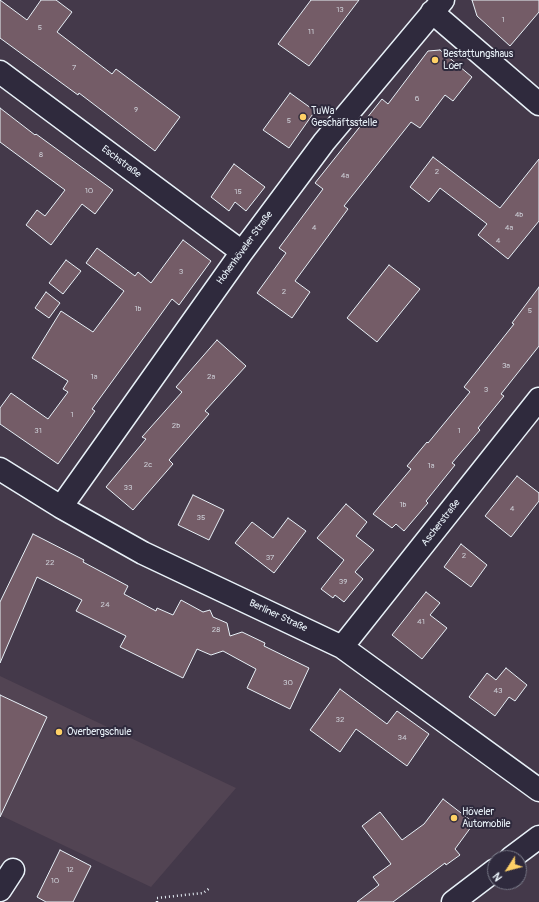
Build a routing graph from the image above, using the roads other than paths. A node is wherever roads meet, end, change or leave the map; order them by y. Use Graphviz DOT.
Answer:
graph roads {
  1 [pos="438,6"];
  2 [pos="0,72"];
  3 [pos="539,104"];
  4 [pos="242,252"];
  5 [pos="539,399"];
  6 [pos="0,469"];
  7 [pos="61,507"];
  8 [pos="342,647"];
  9 [pos="539,790"];
  10 [pos="539,837"];
  11 [pos="522,850"];
  12 [pos="13,870"];
  13 [pos="487,876"];
  14 [pos="0,890"];
  15 [pos="453,902"];
  1 -- 3 [label="street"];
  1 -- 4 [label="street, Hohenhöveler Straße"];
  2 -- 4 [label="street, Eschstraße"];
  4 -- 7 [label="street, Hohenhöveler Straße"];
  5 -- 8 [label="street, Ascherstraße"];
  6 -- 7 [label="street, Berliner Straße"];
  7 -- 8 [label="street, Berliner Straße"];
  8 -- 9 [label="street, Berliner Straße"];
  10 -- 11 [label="street"];
  12 -- 14 [label="street"];
  13 -- 15 [label="street"];
}
